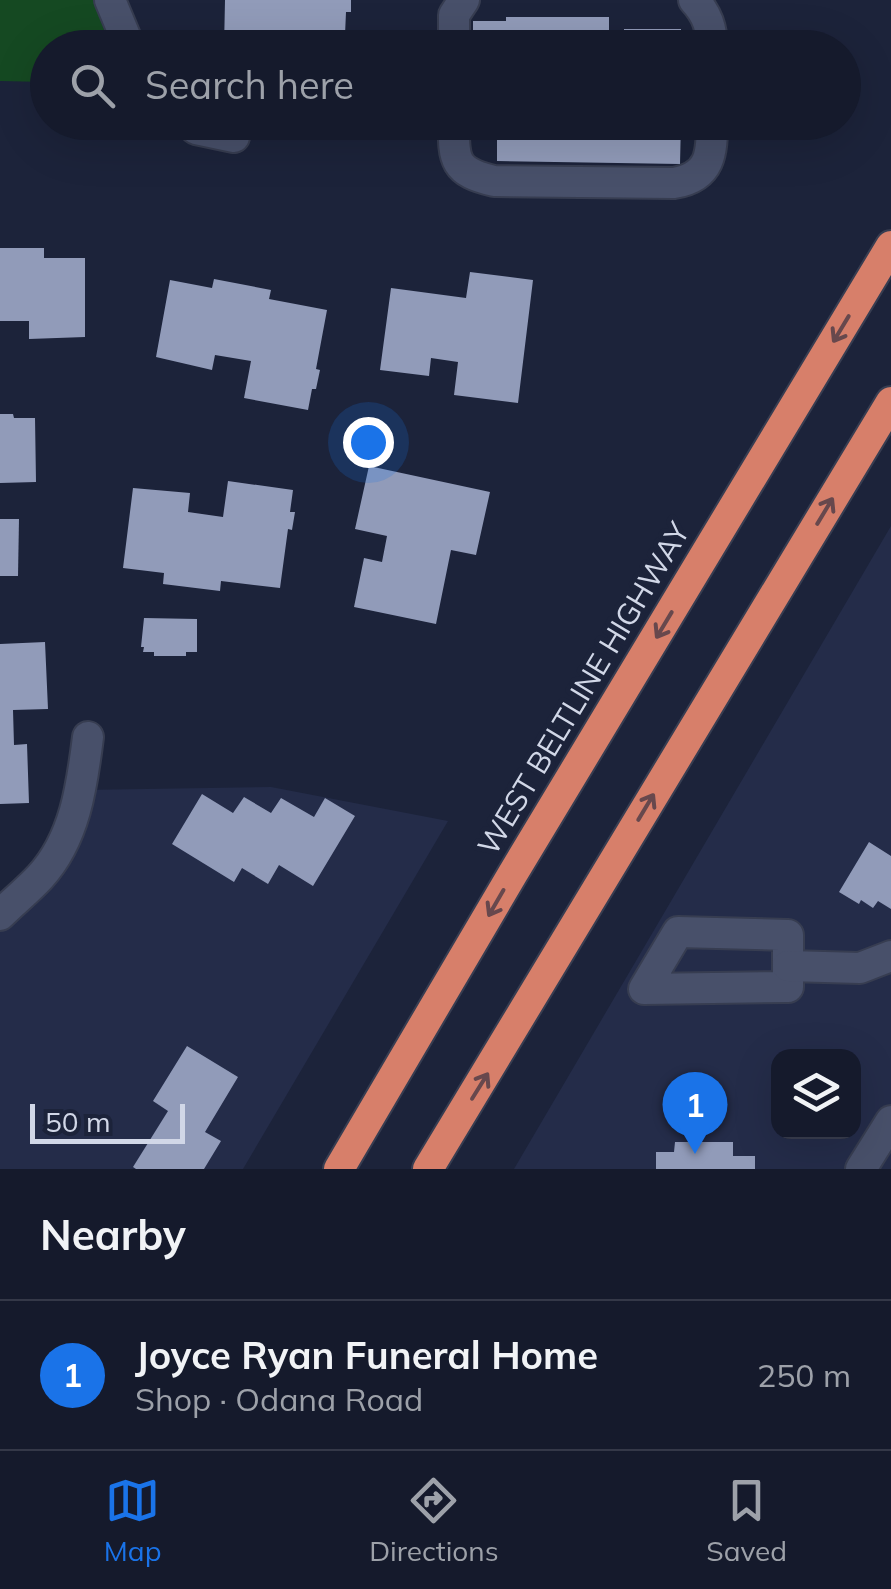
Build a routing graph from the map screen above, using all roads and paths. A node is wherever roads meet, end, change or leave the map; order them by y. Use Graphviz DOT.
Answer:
graph roads {
  1 [pos="110,0"];
  2 [pos="464,0"];
  3 [pos="694,0"];
  4 [pos="122,30"];
  5 [pos="454,30"];
  6 [pos="711,30"];
  7 [pos="455,140"];
  8 [pos="712,140"];
  9 [pos="891,246"];
  10 [pos="891,402"];
  11 [pos="88,737"];
  12 [pos="0,915"];
  13 [pos="891,956"];
  14 [pos="788,966"];
  15 [pos="891,1121"];
  16 [pos="339,1169"];
  17 [pos="428,1169"];
  18 [pos="861,1169"];
  1 -- 4 [label="street"];
  2 -- 5 [label="street"];
  3 -- 6 [label="street"];
  7 -- 8 [label="street"];
  9 -- 16 [label="highway, WEST BELTLINE HIGHWAY, one-way"];
  17 -- 10 [label="highway, one-way"];
  11 -- 12 [label="street"];
  13 -- 14 [label="street"];
  15 -- 18 [label="street"];
}
